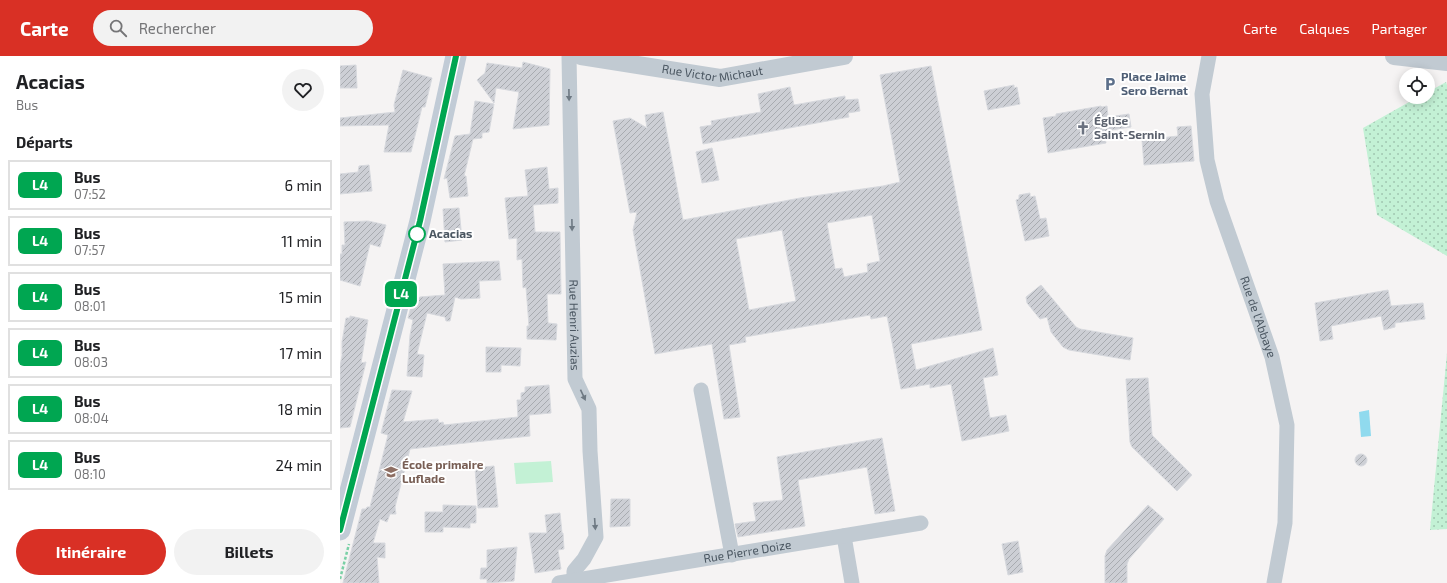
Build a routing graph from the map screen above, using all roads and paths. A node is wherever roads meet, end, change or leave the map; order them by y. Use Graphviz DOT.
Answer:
graph roads {
  1 [pos="456,56"];
  2 [pos="569,56"];
  3 [pos="581,56"];
  4 [pos="844,56"];
  5 [pos="1209,56"];
  6 [pos="1394,56"];
  7 [pos="1447,62"];
  8 [pos="701,390"];
  9 [pos="921,523"];
  10 [pos="340,530"];
  11 [pos="844,536"];
  12 [pos="732,555"];
  13 [pos="574,582"];
  14 [pos="559,583"];
  15 [pos="852,583"];
  16 [pos="1274,583"];
  1 -- 10 [label="main road"];
  2 -- 13 [label="street, Rue Henri Auzias, one-way"];
  3 -- 4 [label="street, Rue Victor Michaut"];
  5 -- 16 [label="street, Rue de l'Abbaye"];
  6 -- 7 [label="street"];
  8 -- 12 [label="street"];
  9 -- 11 [label="street, Rue Pierre Doize"];
  11 -- 12 [label="street, Rue Pierre Doize"];
  11 -- 15 [label="street"];
  12 -- 13 [label="street, Rue Pierre Doize"];
  13 -- 14 [label="street, Rue Pierre Doize"];
}
